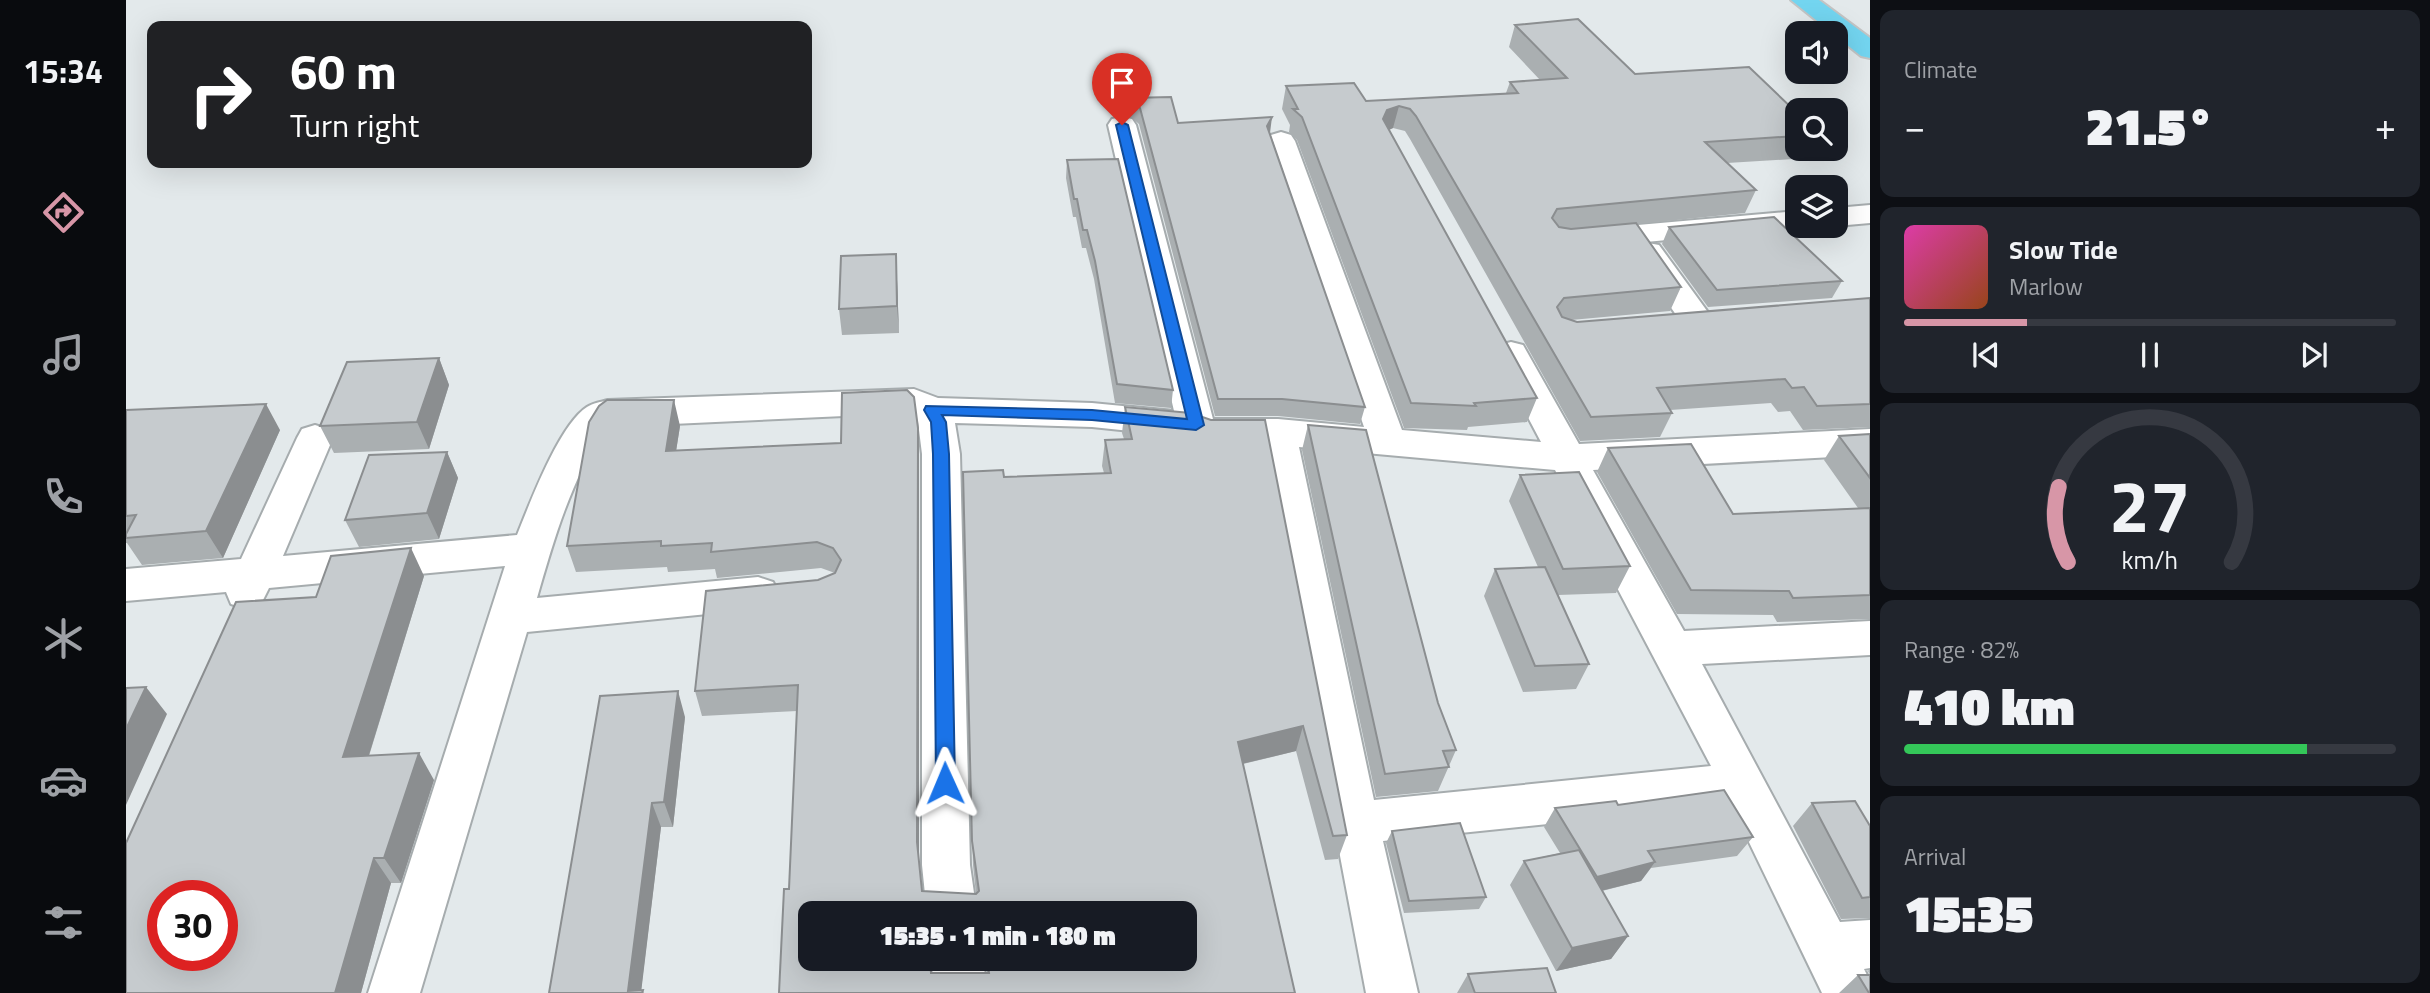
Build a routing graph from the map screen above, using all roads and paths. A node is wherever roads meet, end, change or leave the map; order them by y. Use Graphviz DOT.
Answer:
graph roads {
  1 [pos="1803,0"];
  2 [pos="1870,50"];
  3 [pos="1122,125"];
  4 [pos="1281,141"];
  5 [pos="1870,214"];
  6 [pos="1848,216"];
  7 [pos="1785,221"];
  8 [pos="1636,234"];
  9 [pos="1562,241"];
  10 [pos="1495,323"];
  11 [pos="1659,325"];
  12 [pos="931,410"];
  13 [pos="1196,425"];
  14 [pos="1278,432"];
  15 [pos="315,438"];
  16 [pos="1387,441"];
  17 [pos="1870,442"];
  18 [pos="1569,458"];
  19 [pos="531,550"];
  20 [pos="254,574"];
  21 [pos="126,585"];
  22 [pos="794,590"];
  23 [pos="510,617"];
  24 [pos="232,624"];
  25 [pos="1870,638"];
  26 [pos="1672,649"];
  27 [pos="1744,783"];
  28 [pos="1355,823"];
  29 [pos="950,901"];
  30 [pos="1848,946"];
  31 [pos="958,971"];
  32 [pos="394,993"];
  33 [pos="961,993"];
  34 [pos="1392,993"];
  35 [pos="1849,993"];
  1 -- 2 [label="main road"];
  3 -- 13 [label="street"];
  4 -- 16 [label="street"];
  5 -- 6 [label="street"];
  7 -- 8 [label="street"];
  8 -- 9 [label="street"];
  8 -- 11 [label="street"];
  10 -- 18 [label="street"];
  12 -- 13 [label="street"];
  12 -- 19 [label="street"];
  12 -- 29 [label="street"];
  13 -- 14 [label="street"];
  14 -- 16 [label="street"];
  14 -- 28 [label="street"];
  15 -- 20 [label="street"];
  16 -- 18 [label="street"];
  17 -- 18 [label="street"];
  18 -- 26 [label="street"];
  19 -- 20 [label="street"];
  19 -- 23 [label="street"];
  20 -- 21 [label="street"];
  20 -- 24 [label="street"];
  22 -- 23 [label="street"];
  23 -- 32 [label="street"];
  25 -- 26 [label="street"];
  26 -- 27 [label="street"];
  27 -- 28 [label="street"];
  27 -- 30 [label="street"];
  28 -- 34 [label="street"];
  30 -- 35 [label="street"];
  31 -- 33 [label="street"];
}
